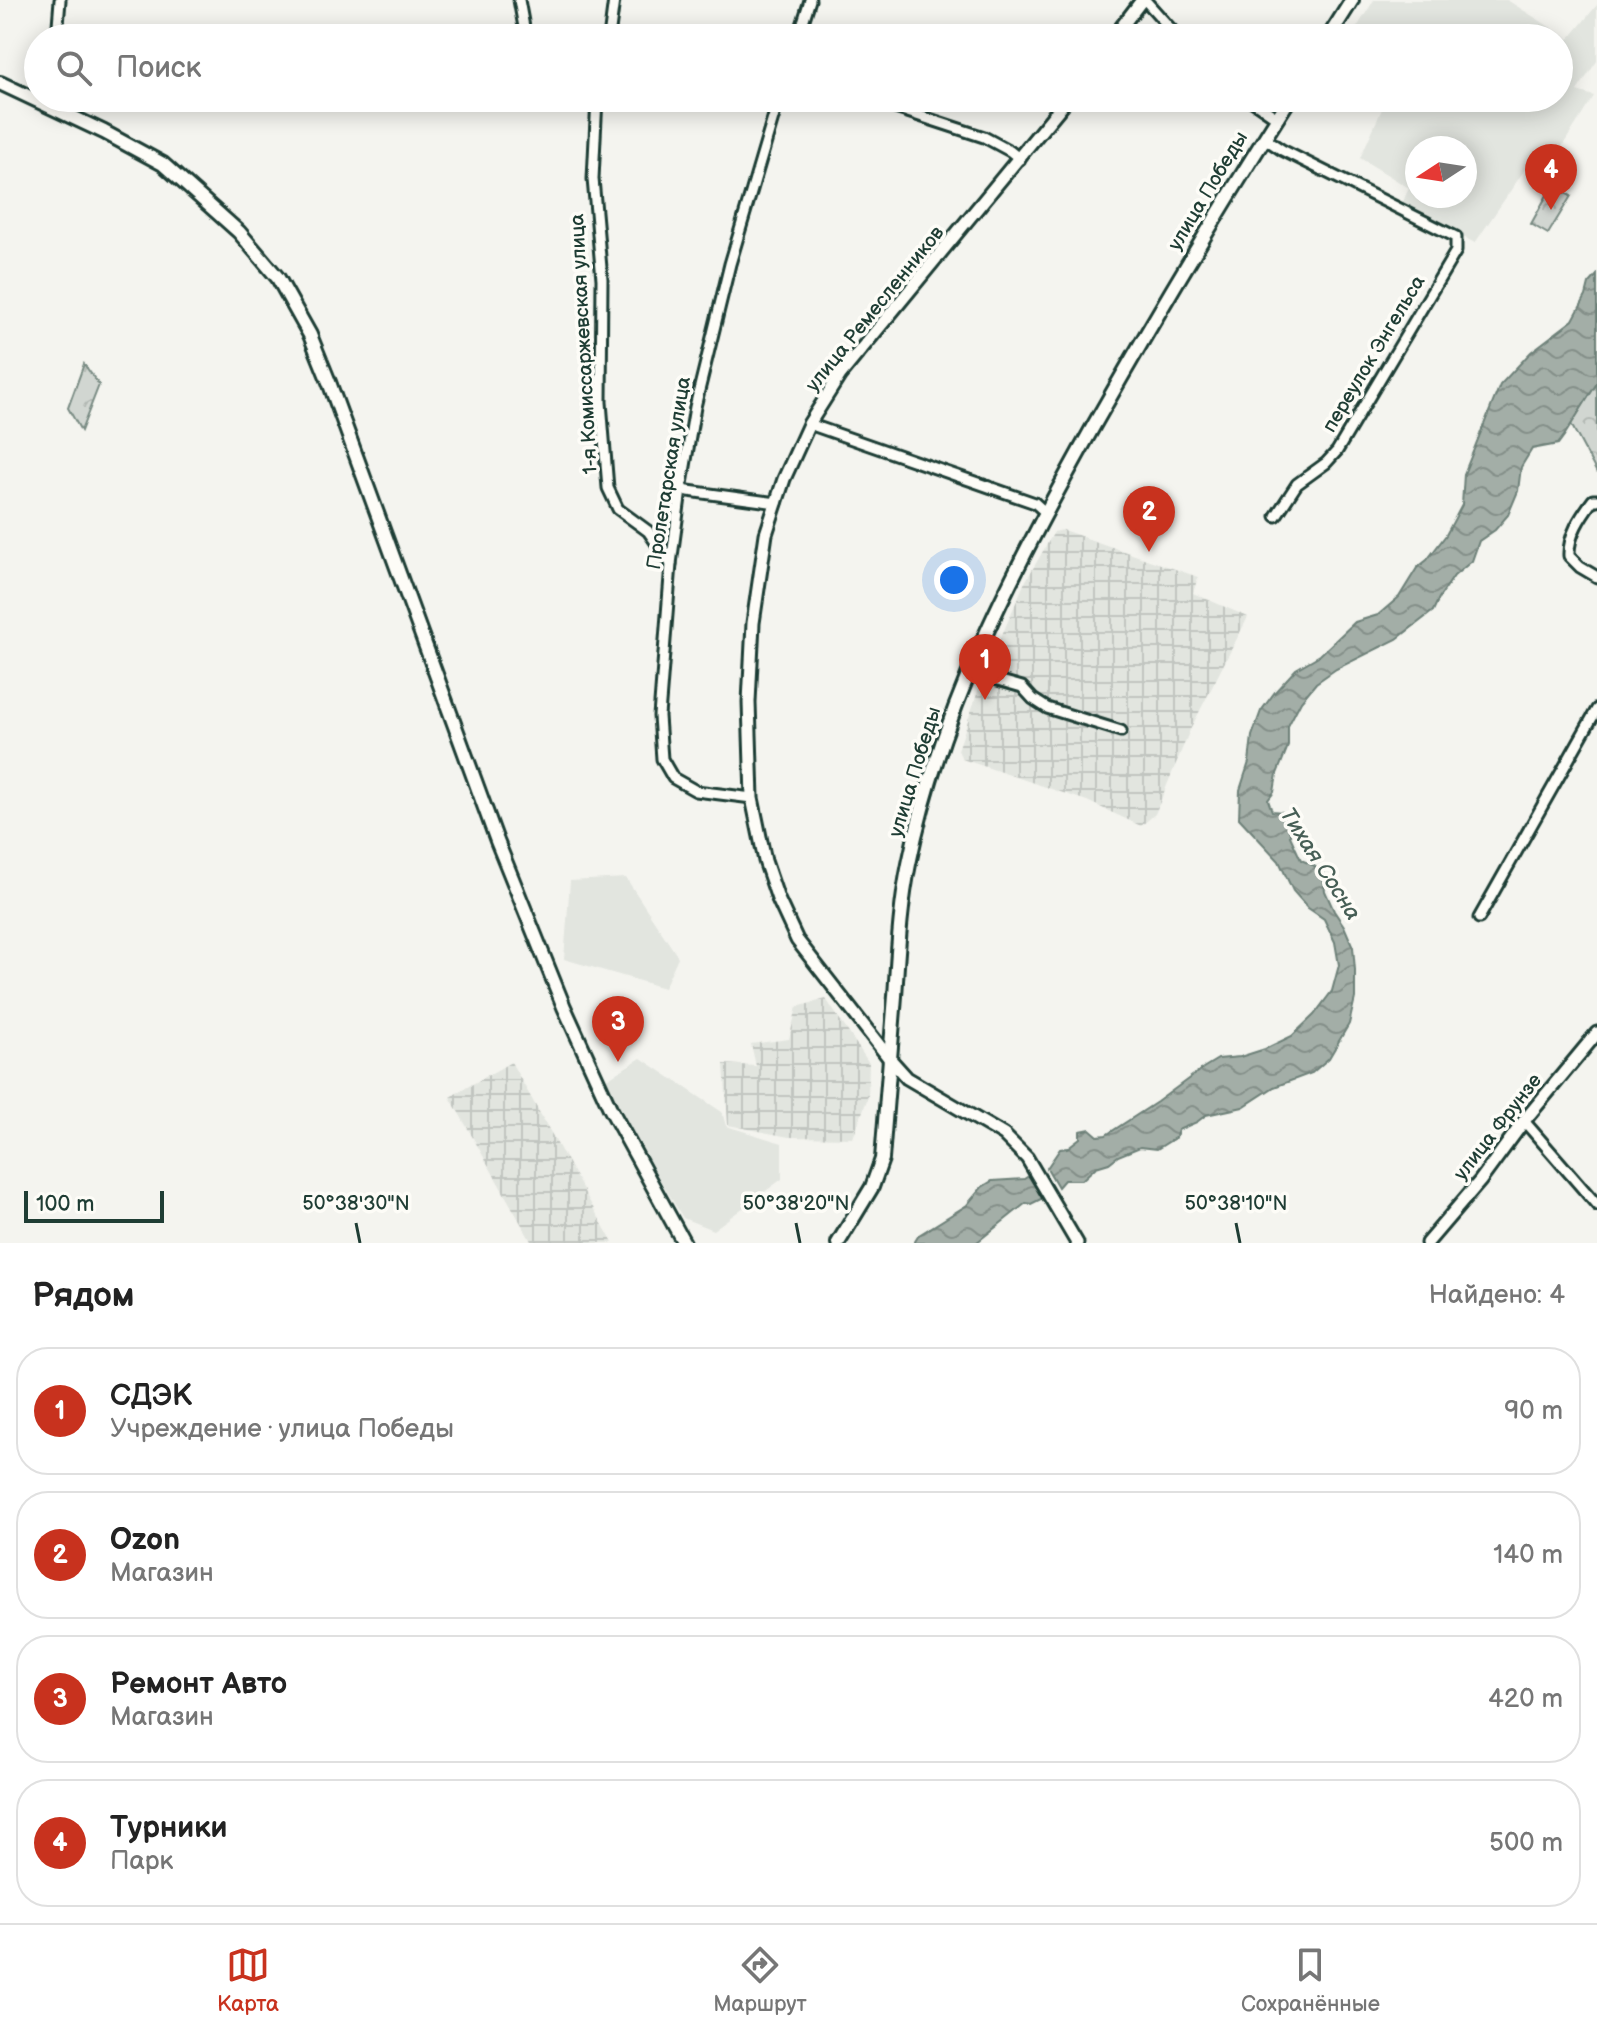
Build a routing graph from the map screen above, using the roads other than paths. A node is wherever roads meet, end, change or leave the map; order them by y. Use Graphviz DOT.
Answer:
graph roads {
  1 [pos="60,0"];
  2 [pos="519,0"];
  3 [pos="614,0"];
  4 [pos="810,0"];
  5 [pos="1143,0"];
  6 [pos="1352,0"];
  7 [pos="58,24"];
  8 [pos="523,24"];
  9 [pos="611,24"];
  10 [pos="802,24"];
  11 [pos="1124,24"];
  12 [pos="1166,24"];
  13 [pos="1337,24"];
  14 [pos="0,83"];
  15 [pos="24,93"];
  16 [pos="66,112"];
  17 [pos="596,112"];
  18 [pos="775,112"];
  19 [pos="908,112"];
  20 [pos="1057,112"];
  21 [pos="1268,112"];
  22 [pos="1281,112"];
  23 [pos="1277,118"];
  24 [pos="1264,138"];
  25 [pos="1020,159"];
  26 [pos="809,424"];
  27 [pos="681,490"];
  28 [pos="1597,500"];
  29 [pos="777,503"];
  30 [pos="1045,512"];
  31 [pos="1276,516"];
  32 [pos="671,564"];
  33 [pos="1597,577"];
  34 [pos="970,672"];
  35 [pos="1597,709"];
  36 [pos="1121,731"];
  37 [pos="752,798"];
  38 [pos="1479,918"];
  39 [pos="1597,1033"];
  40 [pos="889,1058"];
  41 [pos="1524,1121"];
  42 [pos="1597,1205"];
  43 [pos="684,1243"];
  44 [pos="838,1243"];
  45 [pos="1077,1243"];
  46 [pos="1427,1243"];
  1 -- 7 [label="street"];
  2 -- 8 [label="street"];
  3 -- 9 [label="street"];
  4 -- 10 [label="street"];
  5 -- 11 [label="street"];
  5 -- 12 [label="street"];
  6 -- 13 [label="main road"];
  14 -- 15 [label="main road"];
  16 -- 43 [label="main road"];
  17 -- 32 [label="street, 1-я Комиссаржевская улица"];
  18 -- 27 [label="street, Пролетарская улица"];
  19 -- 25 [label="street"];
  20 -- 25 [label="street, улица Ремесленников"];
  21 -- 23 [label="street"];
  22 -- 23 [label="main road, улица Победы"];
  23 -- 24 [label="main road, улица Победы"];
  24 -- 30 [label="main road, улица Победы"];
  24 -- 31 [label="street, переулок Энгельса"];
  25 -- 26 [label="street, улица Ремесленников"];
  26 -- 29 [label="street, улица Ремесленников"];
  26 -- 30 [label="street"];
  27 -- 29 [label="street"];
  27 -- 32 [label="street, Пролетарская улица"];
  28 -- 33 [label="street"];
  29 -- 37 [label="street, улица Ремесленников"];
  30 -- 34 [label="main road, улица Победы"];
  32 -- 37 [label="street, Пролетарская улица"];
  34 -- 36 [label="street"];
  34 -- 40 [label="main road, улица Победы"];
  35 -- 38 [label="street"];
  37 -- 40 [label="street, улица Ремесленников"];
  39 -- 41 [label="street, улица Фрунзе"];
  40 -- 44 [label="main road, улица Победы"];
  40 -- 45 [label="street, улица Ремесленников"];
  41 -- 42 [label="street"];
  41 -- 46 [label="street, улица Фрунзе"];
}
